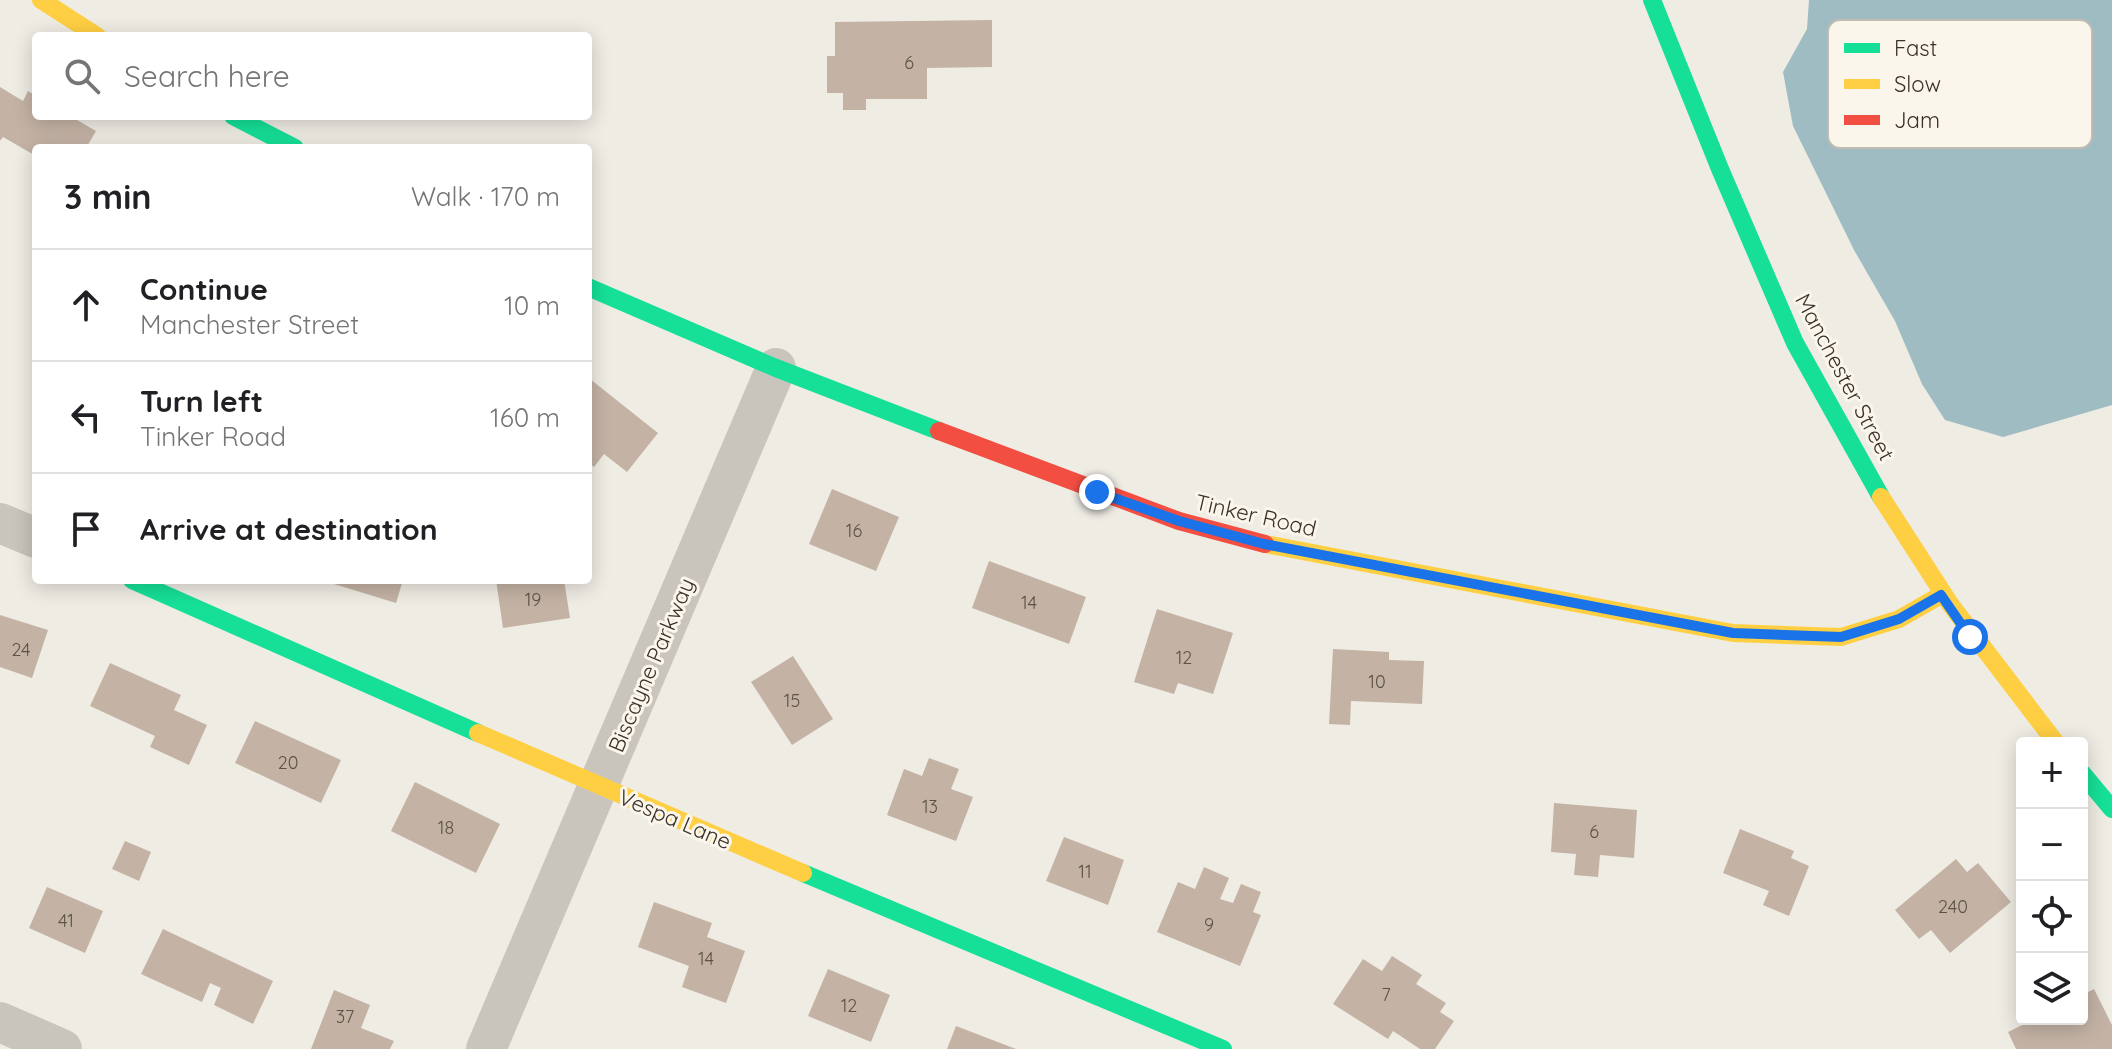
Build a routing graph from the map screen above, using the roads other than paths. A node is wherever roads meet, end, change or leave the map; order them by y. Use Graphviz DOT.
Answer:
graph roads {
  1 [pos="41,0"];
  2 [pos="1652,0"];
  3 [pos="91,32"];
  4 [pos="241,120"];
  5 [pos="287,144"];
  6 [pos="592,289"];
  7 [pos="776,368"];
  8 [pos="0,523"];
  9 [pos="32,536"];
  10 [pos="141,584"];
  11 [pos="1941,595"];
  12 [pos="2051,737"];
  13 [pos="2088,780"];
  14 [pos="599,787"];
  15 [pos="2112,809"];
  16 [pos="0,1022"];
  17 [pos="62,1049"];
  18 [pos="486,1049"];
  19 [pos="1223,1049"];
  1 -- 3 [label="street"];
  2 -- 11 [label="street, Manchester Street"];
  4 -- 5 [label="street"];
  6 -- 7 [label="street, Tinker Road"];
  7 -- 11 [label="street, Tinker Road"];
  7 -- 14 [label="street, Biscayne Parkway"];
  8 -- 9 [label="street"];
  10 -- 14 [label="street, Vespa Lane"];
  11 -- 12 [label="street, Manchester Street"];
  13 -- 15 [label="street"];
  14 -- 18 [label="street, Biscayne Parkway"];
  14 -- 19 [label="street, Vespa Lane"];
  16 -- 17 [label="street"];
}
